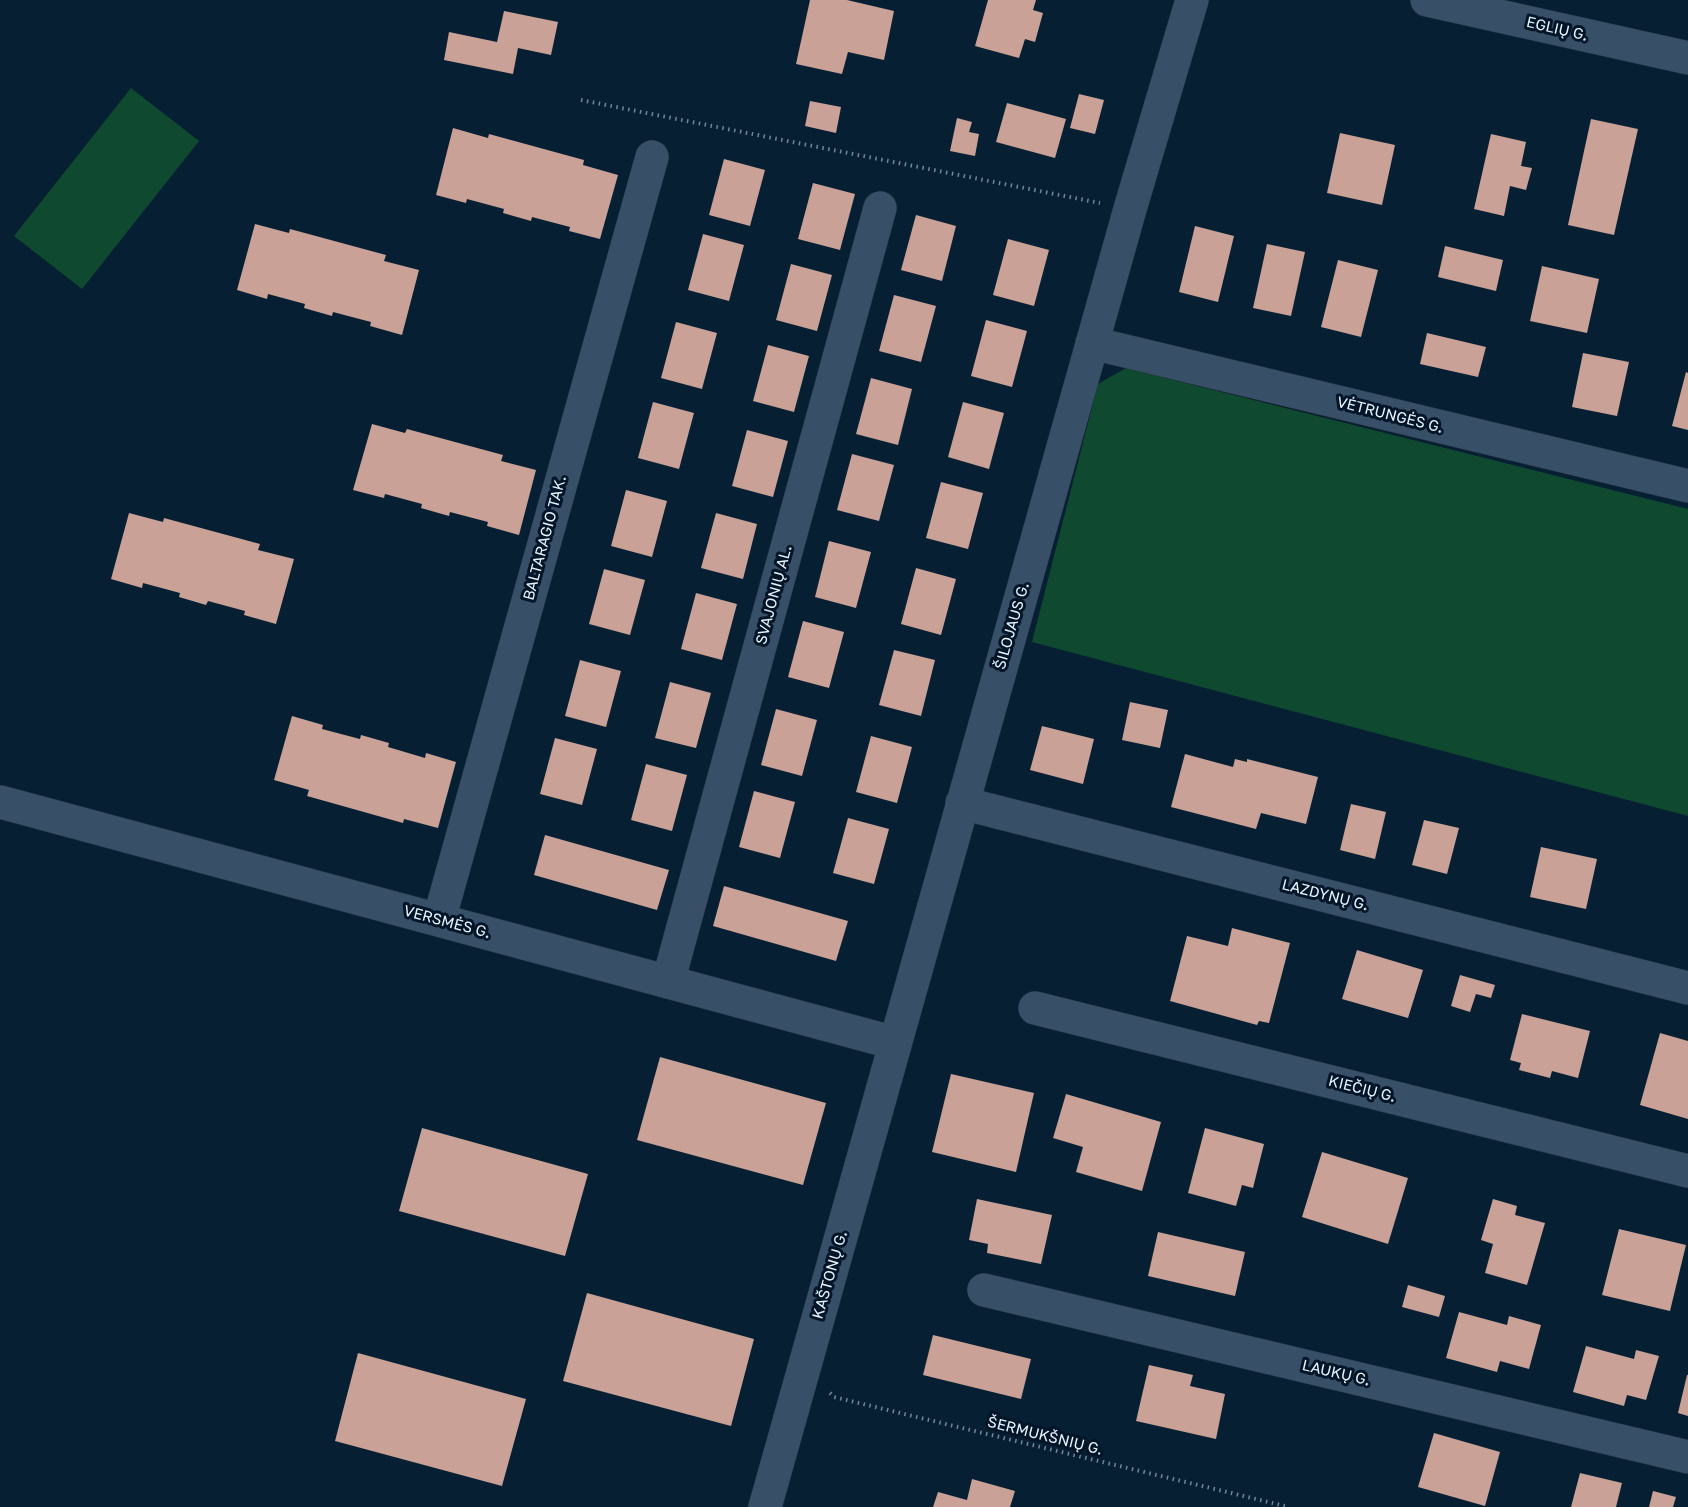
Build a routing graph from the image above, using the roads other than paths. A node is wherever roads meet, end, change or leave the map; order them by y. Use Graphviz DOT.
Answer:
graph roads {
  1 [pos="1192,0"];
  2 [pos="1426,0"];
  3 [pos="1688,58"];
  4 [pos="652,157"];
  5 [pos="880,208"];
  6 [pos="1092,343"];
  7 [pos="1688,486"];
  8 [pos="0,802"];
  9 [pos="962,803"];
  10 [pos="439,920"];
  11 [pos="668,982"];
  12 [pos="1688,988"];
  13 [pos="1035,1008"];
  14 [pos="895,1043"];
  15 [pos="1688,1171"];
  16 [pos="984,1290"];
  17 [pos="1688,1457"];
  18 [pos="765,1507"];
  1 -- 6 [label="street, ŠILOJAUS G."];
  2 -- 3 [label="street, EGLIŲ G."];
  4 -- 10 [label="street, BALTARAGIO TAK."];
  5 -- 11 [label="street, SVAJONIŲ AL."];
  6 -- 7 [label="street, VĖTRUNGĖS G."];
  6 -- 9 [label="street, ŠILOJAUS G."];
  8 -- 10 [label="street, VERSMĖS G."];
  9 -- 12 [label="street, LAZDYNŲ G."];
  9 -- 14 [label="street, ŠILOJAUS G."];
  10 -- 11 [label="street, VERSMĖS G."];
  11 -- 14 [label="street, VERSMĖS G."];
  13 -- 15 [label="street, KIEČIŲ G."];
  14 -- 18 [label="street, KAŠTONŲ G."];
  16 -- 17 [label="street, LAUKŲ G."];
}
